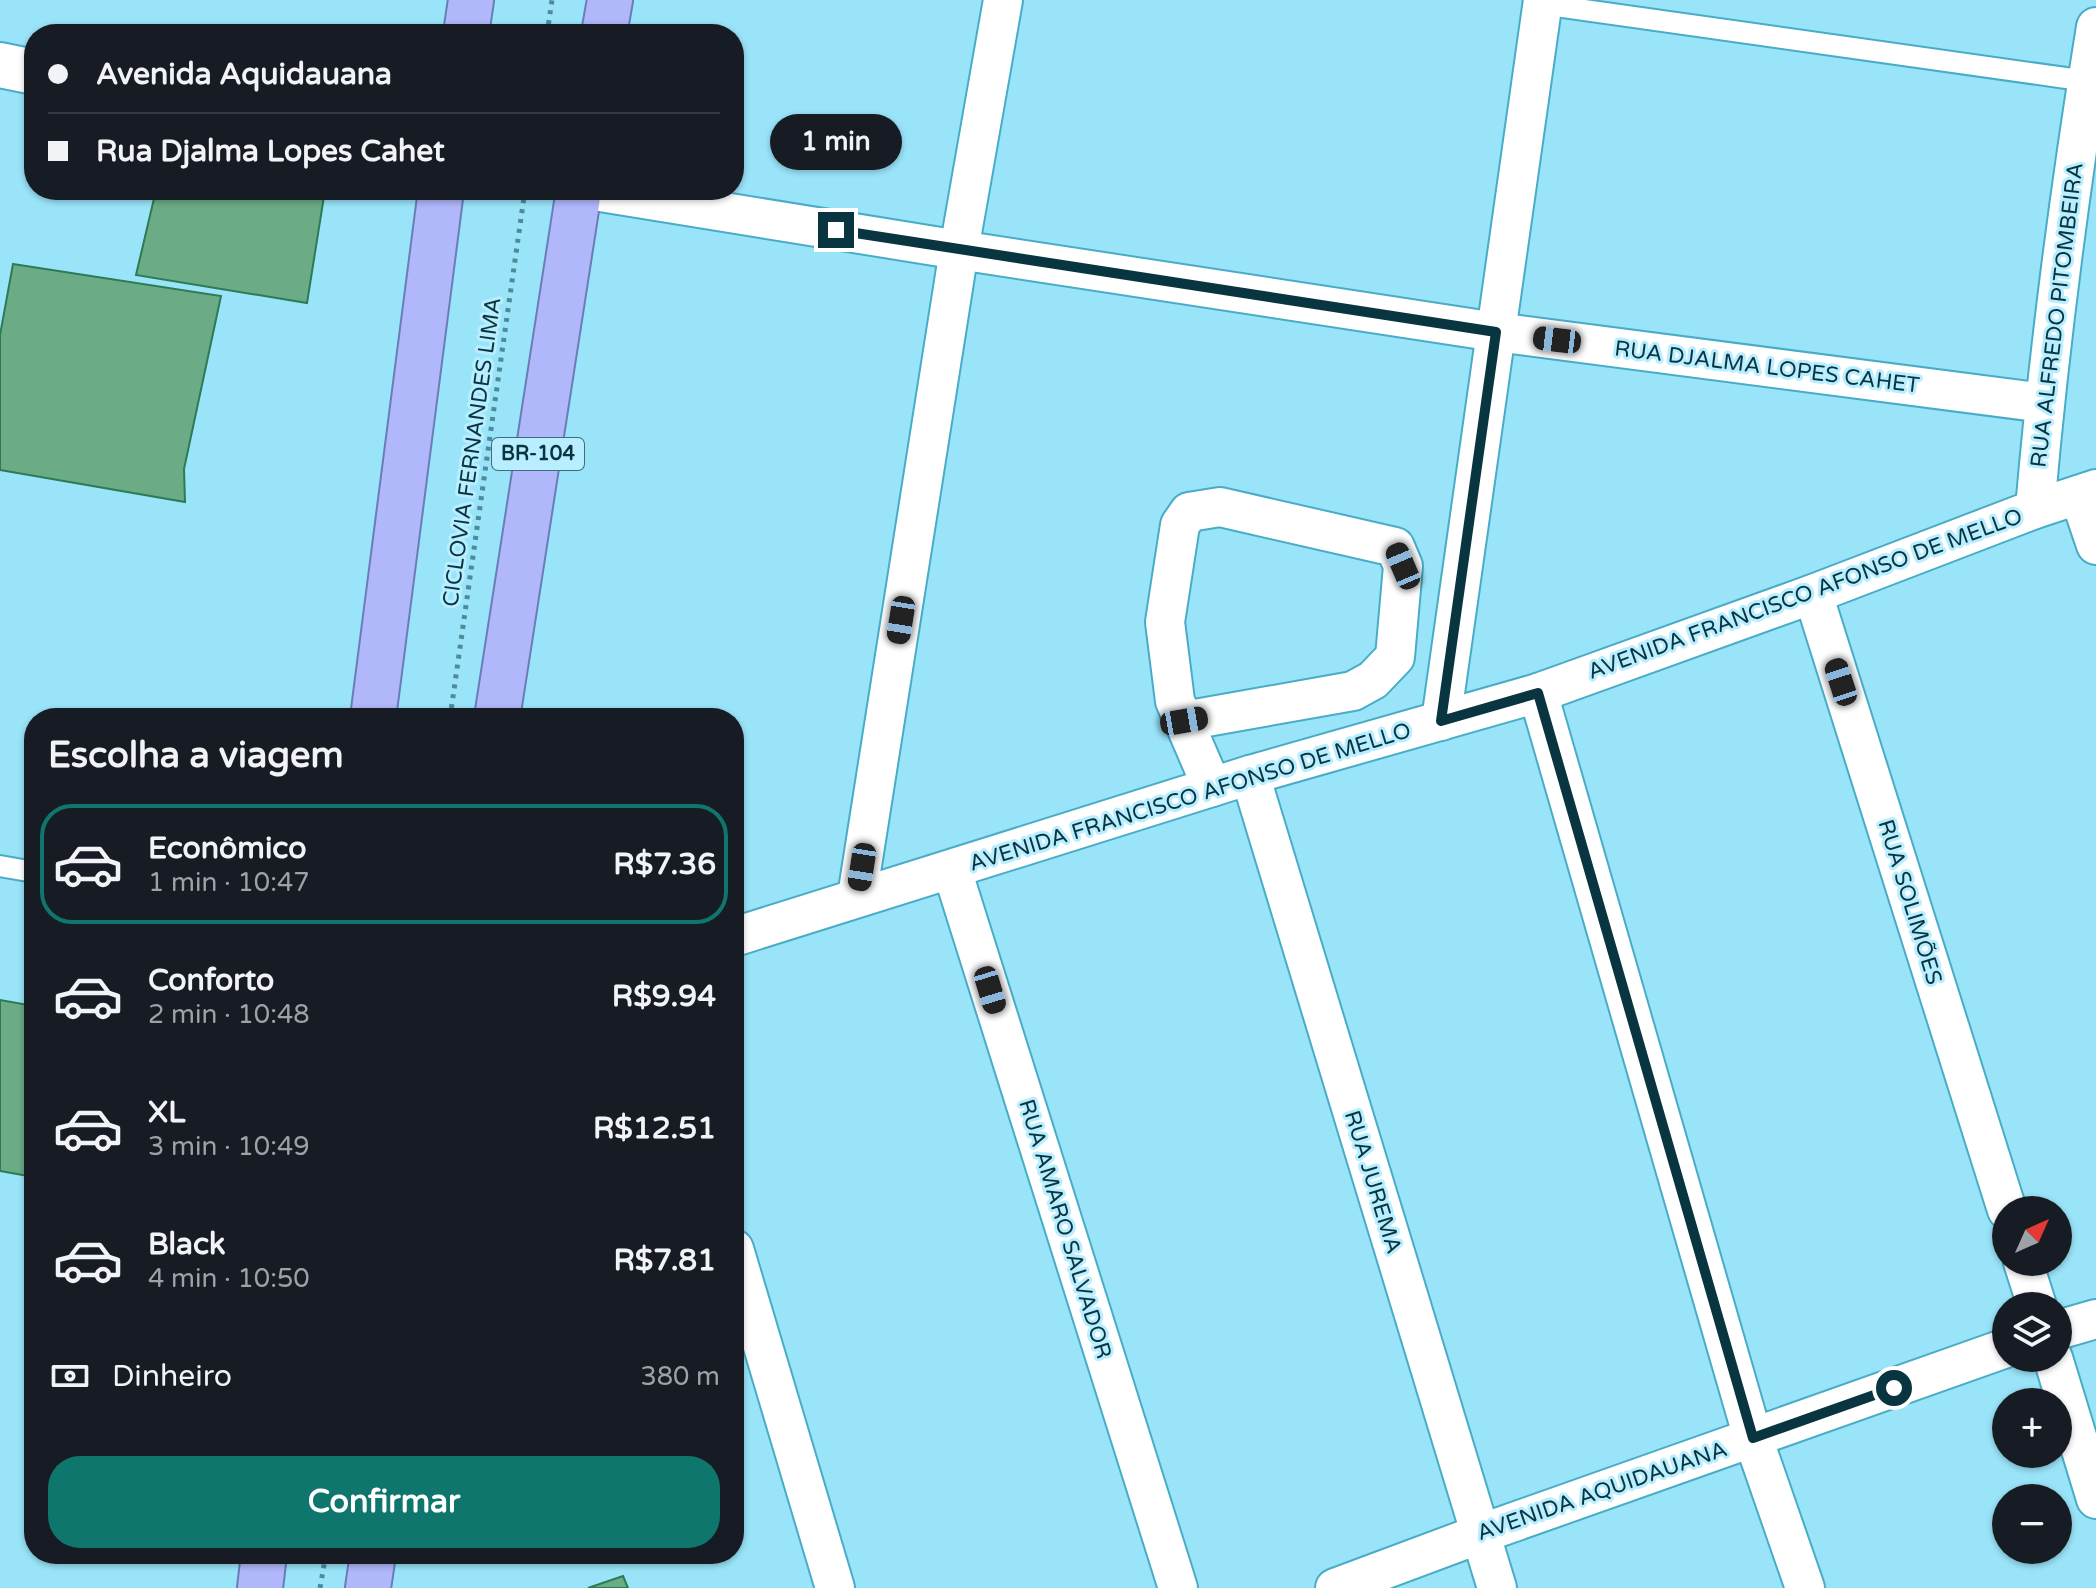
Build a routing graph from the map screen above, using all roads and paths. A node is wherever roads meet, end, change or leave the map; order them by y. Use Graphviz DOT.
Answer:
graph roads {
  1 [pos="471,0"];
  2 [pos="552,0"];
  3 [pos="610,0"];
  4 [pos="1003,0"];
  5 [pos="1542,2"];
  6 [pos="467,24"];
  7 [pos="548,24"];
  8 [pos="606,24"];
  9 [pos="2096,27"];
  10 [pos="0,65"];
  11 [pos="24,70"];
  12 [pos="2087,81"];
  13 [pos="2083,190"];
  14 [pos="440,200"];
  15 [pos="524,200"];
  16 [pos="577,200"];
  17 [pos="650,200"];
  18 [pos="959,250"];
  19 [pos="1496,332"];
  20 [pos="2044,403"];
  21 [pos="2088,492"];
  22 [pos="2035,509"];
  23 [pos="2096,545"];
  24 [pos="1813,594"];
  25 [pos="1538,693"];
  26 [pos="374,708"];
  27 [pos="451,708"];
  28 [pos="499,708"];
  29 [pos="1184,721"];
  30 [pos="1441,721"];
  31 [pos="1250,775"];
  32 [pos="1212,787"];
  33 [pos="0,866"];
  34 [pos="24,870"];
  35 [pos="952,870"];
  36 [pos="857,897"];
  37 [pos="744,934"];
  38 [pos="2003,1196"];
  39 [pos="744,1283"];
  40 [pos="2096,1319"];
  41 [pos="2072,1326"];
  42 [pos="1992,1353"];
  43 [pos="2057,1372"];
  44 [pos="1753,1438"];
  45 [pos="2096,1499"];
  46 [pos="1480,1534"];
  47 [pos="263,1564"];
  48 [pos="324,1564"];
  49 [pos="372,1564"];
  50 [pos="260,1588"];
  51 [pos="320,1588"];
  52 [pos="368,1588"];
  53 [pos="835,1588"];
  54 [pos="1178,1588"];
  55 [pos="1335,1588"];
  56 [pos="1497,1588"];
  57 [pos="1805,1588"];
  1 -- 6 [label="highway"];
  2 -- 7 [label="path"];
  3 -- 8 [label="highway"];
  4 -- 18 [label="street"];
  5 -- 12 [label="lane"];
  5 -- 19 [label="street"];
  9 -- 12 [label="street, RUA ALFREDO PITOMBEIRA"];
  10 -- 11 [label="street"];
  12 -- 13 [label="street, RUA ALFREDO PITOMBEIRA"];
  13 -- 20 [label="street, RUA ALFREDO PITOMBEIRA"];
  14 -- 26 [label="highway"];
  15 -- 27 [label="path, CICLOVIA FERNANDES LIMA"];
  16 -- 28 [label="highway, BR-104"];
  17 -- 18 [label="street, RUA DJALMA LOPES CAHET"];
  18 -- 19 [label="street, RUA DJALMA LOPES CAHET"];
  18 -- 36 [label="street"];
  19 -- 20 [label="street, RUA DJALMA LOPES CAHET"];
  19 -- 30 [label="street"];
  20 -- 22 [label="street, RUA ALFREDO PITOMBEIRA"];
  21 -- 22 [label="street, AVENIDA FRANCISCO AFONSO DE MELLO"];
  21 -- 23 [label="street"];
  22 -- 24 [label="street, AVENIDA FRANCISCO AFONSO DE MELLO"];
  24 -- 25 [label="street, AVENIDA FRANCISCO AFONSO DE MELLO"];
  24 -- 38 [label="street, RUA SOLIMÕES"];
  25 -- 30 [label="street, AVENIDA FRANCISCO AFONSO DE MELLO"];
  25 -- 44 [label="street"];
  29 -- 29 [label="street"];
  29 -- 32 [label="street"];
  30 -- 31 [label="street, AVENIDA FRANCISCO AFONSO DE MELLO"];
  31 -- 32 [label="street, AVENIDA FRANCISCO AFONSO DE MELLO"];
  31 -- 46 [label="street, RUA JUREMA"];
  32 -- 35 [label="street, AVENIDA FRANCISCO AFONSO DE MELLO"];
  33 -- 34 [label="lane"];
  35 -- 36 [label="street, AVENIDA FRANCISCO AFONSO DE MELLO"];
  35 -- 54 [label="street, RUA AMARO SALVADOR"];
  36 -- 37 [label="street, AVENIDA FRANCISCO AFONSO DE MELLO"];
  39 -- 53 [label="street"];
  40 -- 41 [label="street"];
  42 -- 44 [label="street, AVENIDA AQUIDAUANA"];
  43 -- 45 [label="street"];
  44 -- 46 [label="street, AVENIDA AQUIDAUANA"];
  44 -- 57 [label="street"];
  46 -- 55 [label="street, AVENIDA AQUIDAUANA"];
  46 -- 56 [label="street, RUA JUREMA"];
  47 -- 50 [label="highway"];
  48 -- 51 [label="path"];
  49 -- 52 [label="highway"];
}
